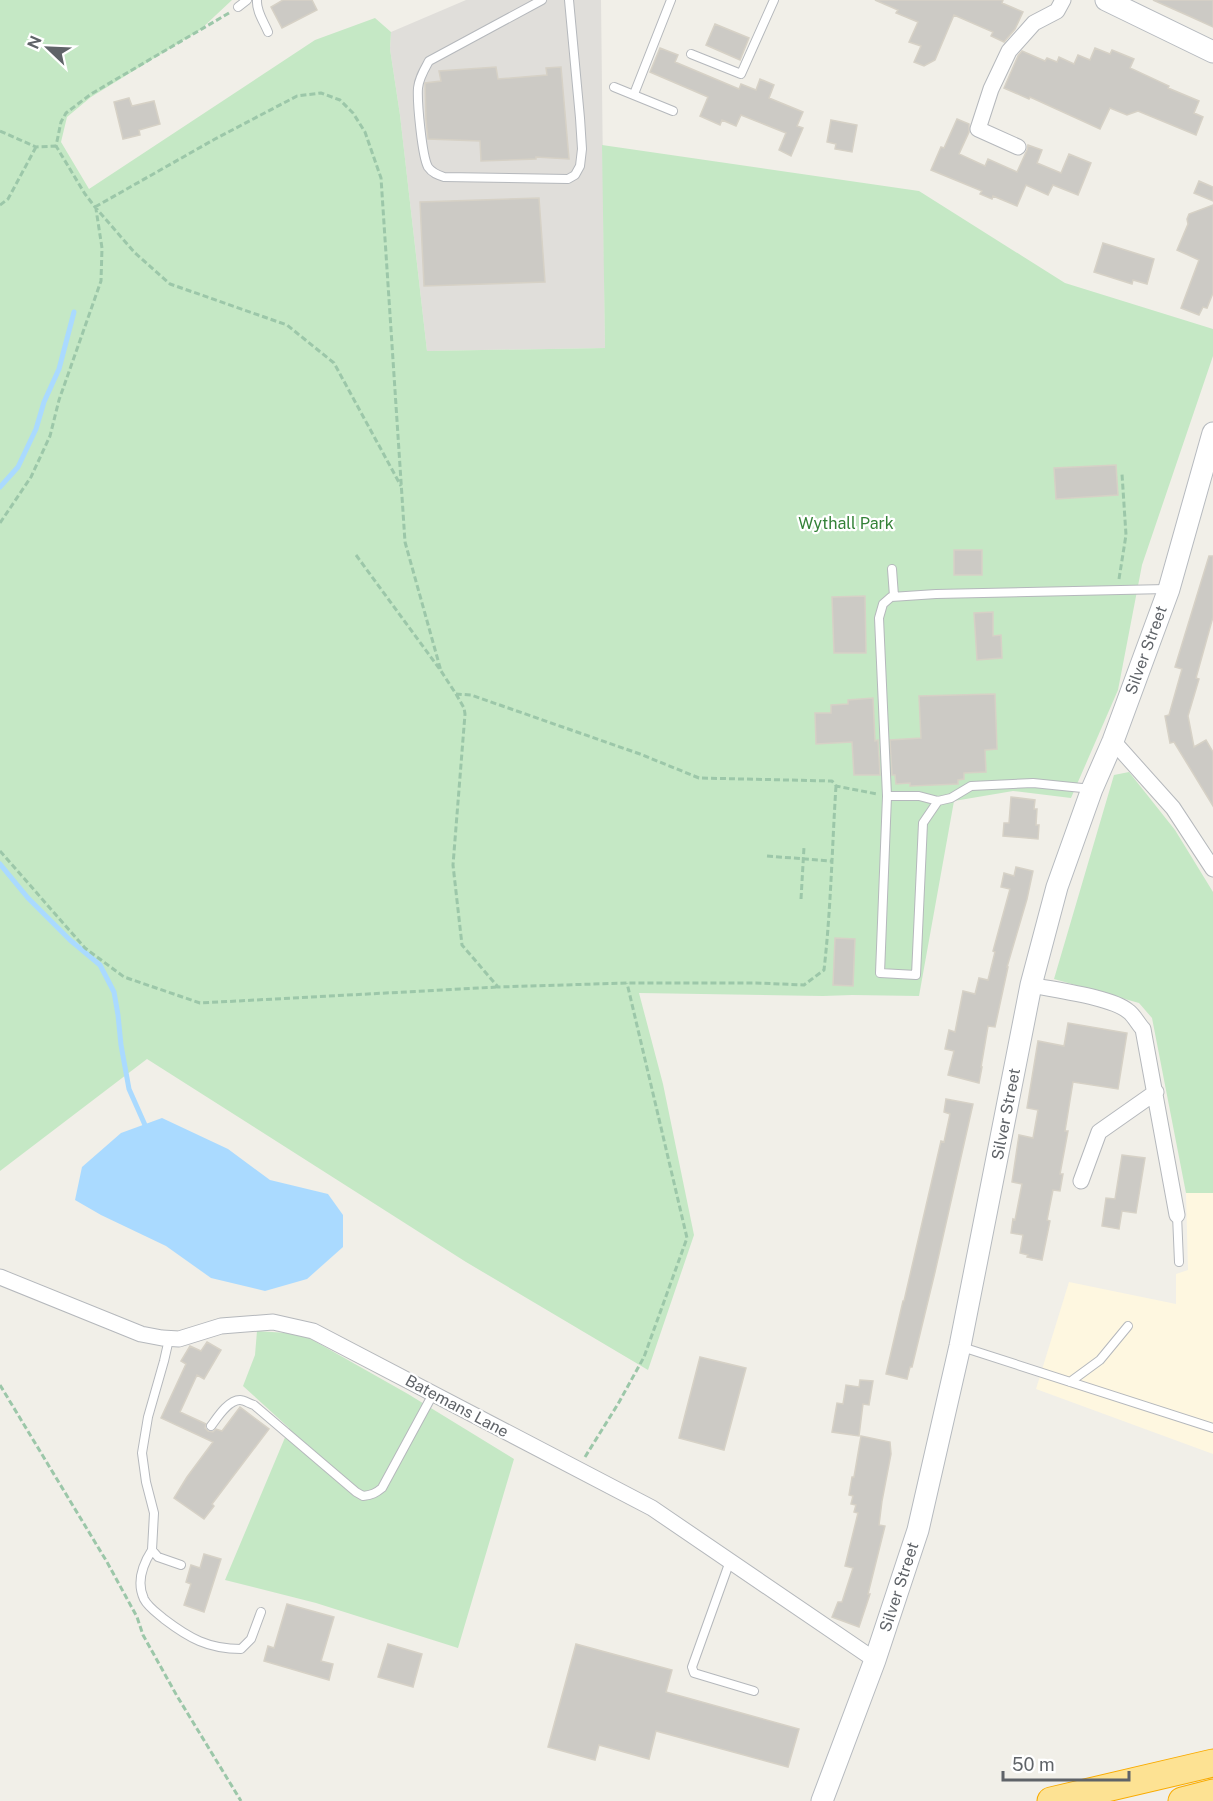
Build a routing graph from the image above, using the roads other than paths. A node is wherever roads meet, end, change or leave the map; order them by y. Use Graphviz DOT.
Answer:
graph roads {
  1 [pos="247,0"];
  2 [pos="257,0"];
  3 [pos="542,0"];
  4 [pos="569,0"];
  5 [pos="671,0"];
  6 [pos="774,0"];
  7 [pos="1063,0"];
  8 [pos="1106,0"];
  9 [pos="238,8"];
  10 [pos="268,32"];
  11 [pos="1213,52"];
  12 [pos="691,54"];
  13 [pos="614,87"];
  14 [pos="634,94"];
  15 [pos="673,111"];
  16 [pos="1018,147"];
  17 [pos="1213,433"];
  18 [pos="892,569"];
  19 [pos="1169,589"];
  20 [pos="894,596"];
  21 [pos="1113,741"];
  22 [pos="1092,789"];
  23 [pos="888,796"];
  24 [pos="938,801"];
  25 [pos="1213,869"];
  26 [pos="1031,986"];
  27 [pos="1155,1092"];
  28 [pos="1081,1181"];
  29 [pos="1177,1215"];
  30 [pos="1179,1262"];
  31 [pos="0,1277"];
  32 [pos="1128,1326"];
  33 [pos="169,1339"];
  34 [pos="960,1346"];
  35 [pos="1070,1382"];
  36 [pos="434,1394"];
  37 [pos="211,1426"];
  38 [pos="1213,1428"];
  39 [pos="152,1550"];
  40 [pos="730,1561"];
  41 [pos="181,1565"];
  42 [pos="261,1612"];
  43 [pos="875,1660"];
  44 [pos="754,1691"];
  45 [pos="1213,1763"];
  46 [pos="1213,1793"];
  47 [pos="822,1801"];
  48 [pos="1051,1801"];
  49 [pos="1182,1801"];
  1 -- 9 [label="lane"];
  2 -- 10 [label="lane"];
  3 -- 4 [label="lane"];
  5 -- 14 [label="lane"];
  6 -- 12 [label="lane"];
  7 -- 16 [label="street"];
  8 -- 11 [label="street"];
  13 -- 14 [label="lane"];
  14 -- 15 [label="lane"];
  17 -- 19 [label="street, Silver Street"];
  18 -- 20 [label="lane"];
  19 -- 20 [label="lane"];
  19 -- 21 [label="street, Silver Street"];
  20 -- 23 [label="lane"];
  21 -- 22 [label="street, Silver Street"];
  21 -- 25 [label="street"];
  22 -- 24 [label="lane"];
  22 -- 26 [label="street, Silver Street"];
  23 -- 24 [label="lane"];
  23 -- 24 [label="lane"];
  26 -- 27 [label="street"];
  26 -- 34 [label="street, Silver Street"];
  27 -- 28 [label="street"];
  27 -- 29 [label="street"];
  29 -- 30 [label="lane"];
  31 -- 33 [label="street, Batemans Lane"];
  32 -- 35 [label="lane"];
  33 -- 36 [label="street, Batemans Lane"];
  33 -- 39 [label="lane"];
  34 -- 35 [label="lane"];
  34 -- 43 [label="street, Silver Street"];
  35 -- 38 [label="lane"];
  36 -- 37 [label="lane"];
  36 -- 40 [label="street, Batemans Lane"];
  39 -- 41 [label="lane"];
  39 -- 42 [label="lane"];
  40 -- 43 [label="street, Batemans Lane"];
  40 -- 44 [label="lane"];
  43 -- 47 [label="street, Silver Street"];
  45 -- 48 [label="highway"];
  46 -- 49 [label="highway"];
}
